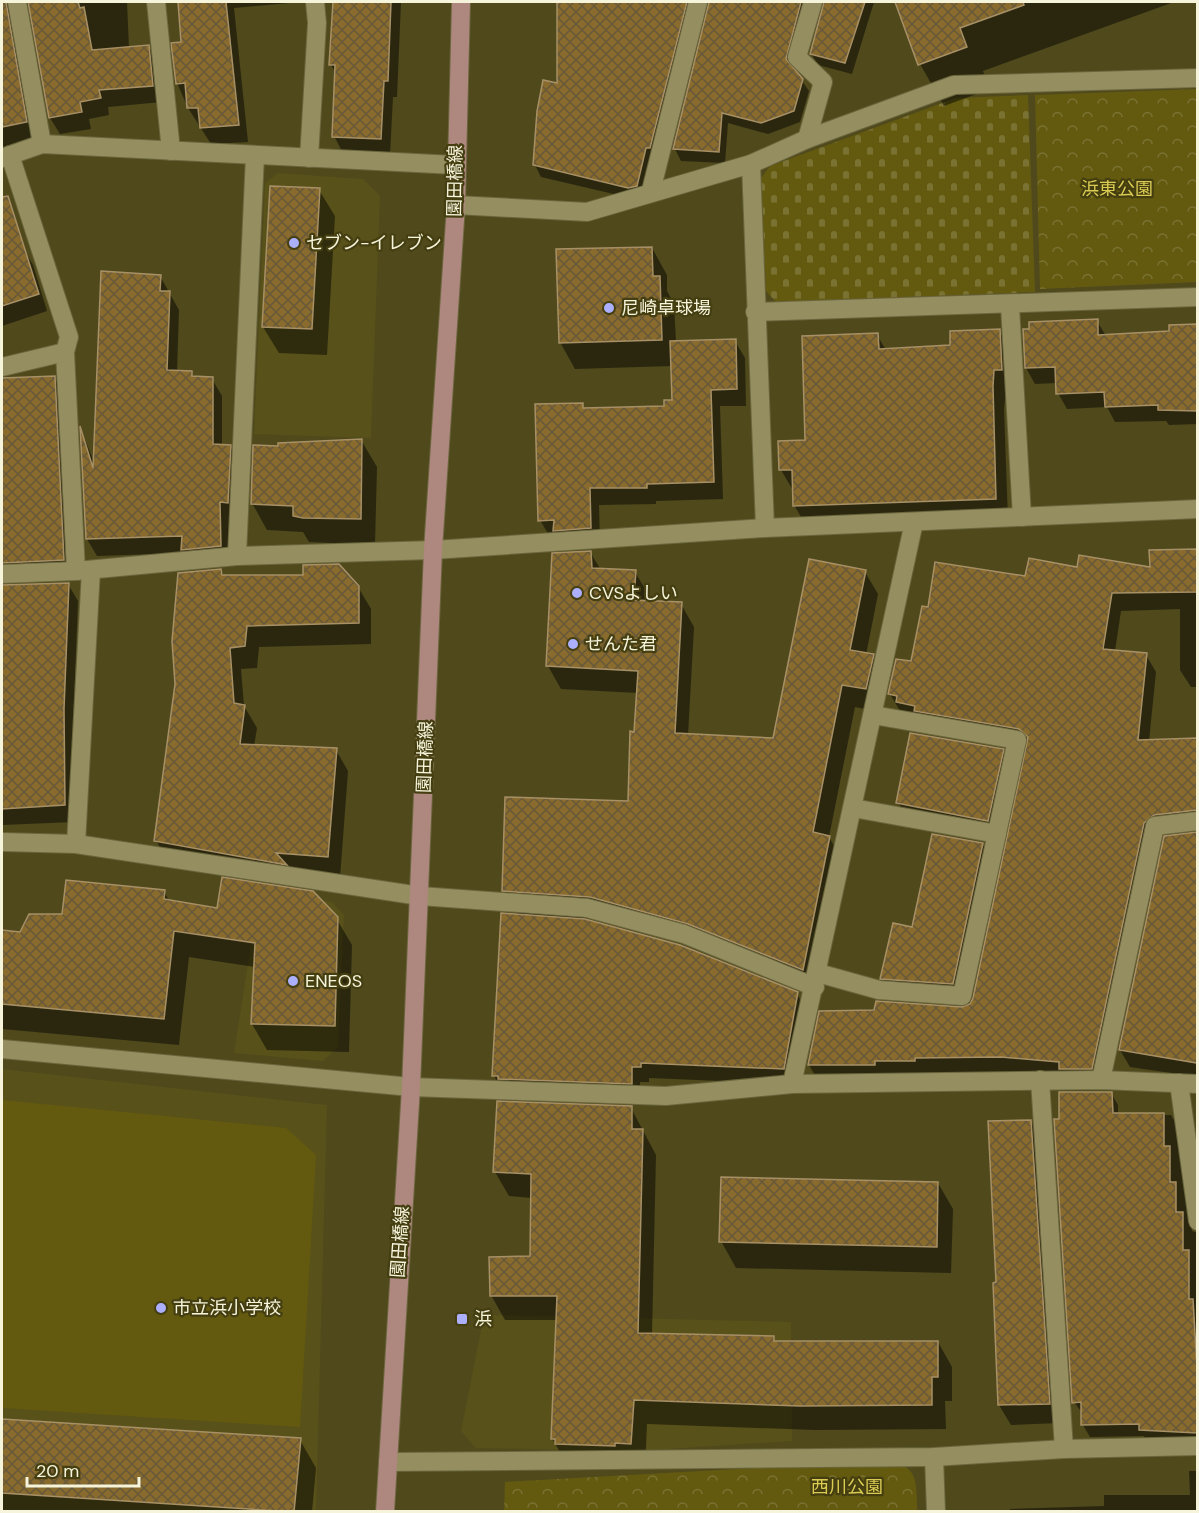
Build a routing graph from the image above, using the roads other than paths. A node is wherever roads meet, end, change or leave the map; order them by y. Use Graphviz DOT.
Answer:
graph roads {
  1 [pos="17,2"];
  2 [pos="156,2"];
  3 [pos="315,2"];
  4 [pos="461,2"];
  5 [pos="698,2"];
  6 [pos="813,2"];
  7 [pos="1197,78"];
  8 [pos="807,139"];
  9 [pos="42,144"];
  10 [pos="171,151"];
  11 [pos="255,155"];
  12 [pos="6,156"];
  13 [pos="309,158"];
  14 [pos="751,164"];
  15 [pos="455,165"];
  16 [pos="651,191"];
  17 [pos="456,205"];
  18 [pos="1197,297"];
  19 [pos="1010,306"];
  20 [pos="755,312"];
  21 [pos="65,352"];
  22 [pos="2,367"];
  23 [pos="1197,509"];
  24 [pos="1022,517"];
  25 [pos="914,522"];
  26 [pos="765,528"];
  27 [pos="433,550"];
  28 [pos="237,556"];
  29 [pos="83,570"];
  30 [pos="2,574"];
  31 [pos="873,715"];
  32 [pos="854,808"];
  33 [pos="1197,821"];
  34 [pos="997,834"];
  35 [pos="2,842"];
  36 [pos="76,844"];
  37 [pos="420,896"];
  38 [pos="817,980"];
  39 [pos="2,1049"];
  40 [pos="1040,1080"];
  41 [pos="1101,1080"];
  42 [pos="1179,1083"];
  43 [pos="792,1084"];
  44 [pos="1197,1084"];
  45 [pos="411,1087"];
  46 [pos="1197,1212"];
  47 [pos="1197,1446"];
  48 [pos="1064,1449"];
  49 [pos="934,1457"];
  50 [pos="388,1462"];
  51 [pos="385,1512"];
  52 [pos="936,1512"];
  1 -- 9 [label="street"];
  2 -- 10 [label="street"];
  3 -- 13 [label="street"];
  4 -- 15 [label="street, 園田橋線"];
  5 -- 16 [label="street"];
  6 -- 8 [label="street"];
  7 -- 8 [label="street"];
  8 -- 14 [label="street"];
  9 -- 10 [label="street"];
  9 -- 12 [label="street"];
  10 -- 11 [label="street"];
  11 -- 13 [label="street"];
  11 -- 28 [label="street"];
  12 -- 21 [label="street"];
  13 -- 15 [label="street"];
  14 -- 16 [label="street"];
  14 -- 20 [label="street"];
  15 -- 17 [label="street, 園田橋線"];
  16 -- 17 [label="street"];
  17 -- 27 [label="street, 園田橋線"];
  18 -- 19 [label="street"];
  19 -- 20 [label="street"];
  19 -- 24 [label="street"];
  20 -- 26 [label="street"];
  21 -- 22 [label="street"];
  21 -- 29 [label="street"];
  23 -- 24 [label="street"];
  24 -- 25 [label="street"];
  25 -- 26 [label="street"];
  25 -- 31 [label="street"];
  26 -- 27 [label="street"];
  27 -- 28 [label="street"];
  27 -- 37 [label="street, 園田橋線"];
  28 -- 29 [label="street"];
  29 -- 30 [label="street"];
  29 -- 36 [label="street"];
  31 -- 32 [label="street"];
  31 -- 34 [label="street"];
  32 -- 34 [label="street"];
  32 -- 38 [label="street"];
  33 -- 41 [label="street"];
  34 -- 38 [label="street"];
  35 -- 36 [label="street"];
  36 -- 37 [label="street"];
  37 -- 38 [label="street"];
  37 -- 45 [label="street, 園田橋線"];
  38 -- 43 [label="street"];
  39 -- 45 [label="street"];
  40 -- 41 [label="street"];
  40 -- 43 [label="street"];
  40 -- 48 [label="street"];
  41 -- 42 [label="street"];
  42 -- 44 [label="street"];
  42 -- 46 [label="street"];
  43 -- 45 [label="street"];
  45 -- 50 [label="street, 園田橋線"];
  47 -- 48 [label="street"];
  48 -- 49 [label="street"];
  49 -- 50 [label="street"];
  49 -- 52 [label="street"];
  50 -- 51 [label="street, 園田橋線"];
}
